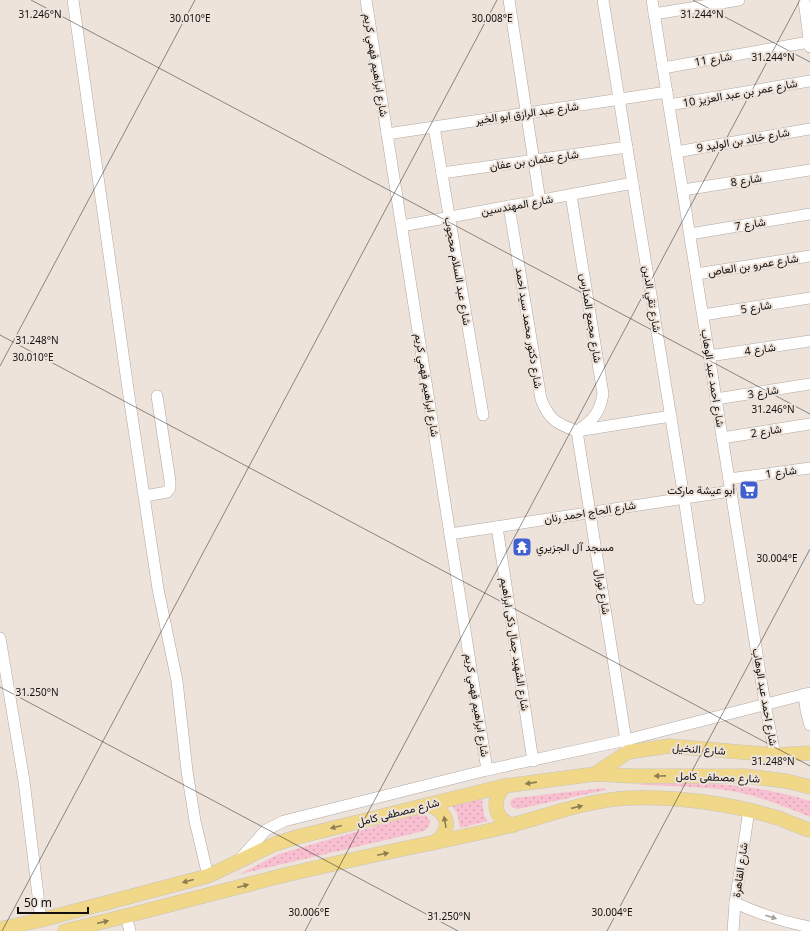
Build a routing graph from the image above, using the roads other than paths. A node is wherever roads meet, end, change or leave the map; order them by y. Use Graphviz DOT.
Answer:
graph roads {
  1 [pos="73,0"];
  2 [pos="366,0"];
  3 [pos="509,0"];
  4 [pos="603,0"];
  5 [pos="652,0"];
  6 [pos="739,0"];
  7 [pos="804,0"];
  8 [pos="654,14"];
  9 [pos="809,40"];
  10 [pos="663,68"];
  11 [pos="810,81"];
  12 [pos="667,92"];
  13 [pos="619,100"];
  14 [pos="669,105"];
  15 [pos="526,113"];
  16 [pos="434,127"];
  17 [pos="810,129"];
  18 [pos="387,134"];
  19 [pos="627,147"];
  20 [pos="676,152"];
  21 [pos="534,160"];
  22 [pos="810,170"];
  23 [pos="442,173"];
  24 [pos="633,183"];
  25 [pos="682,190"];
  26 [pos="571,195"];
  27 [pos="540,201"];
  28 [pos="509,206"];
  29 [pos="810,214"];
  30 [pos="449,217"];
  31 [pos="402,226"];
  32 [pos="690,234"];
  33 [pos="810,256"];
  34 [pos="696,274"];
  35 [pos="810,298"];
  36 [pos="703,315"];
  37 [pos="810,341"];
  38 [pos="709,356"];
  39 [pos="810,384"];
  40 [pos="156,396"];
  41 [pos="716,399"];
  42 [pos="483,415"];
  43 [pos="671,416"];
  44 [pos="810,424"];
  45 [pos="577,431"];
  46 [pos="722,438"];
  47 [pos="810,468"];
  48 [pos="729,479"];
  49 [pos="731,490"];
  50 [pos="145,496"];
  51 [pos="684,498"];
  52 [pos="590,512"];
  53 [pos="497,526"];
  54 [pos="450,534"];
  55 [pos="699,599"];
  56 [pos="0,638"];
  57 [pos="807,693"];
  58 [pos="765,704"];
  59 [pos="810,725"];
  60 [pos="627,746"];
  61 [pos="810,753"];
  62 [pos="775,755"];
  63 [pos="533,761"];
  64 [pos="487,770"];
  65 [pos="595,774"];
  66 [pos="504,786"];
  67 [pos="810,787"];
  68 [pos="428,805"];
  69 [pos="748,810"];
  70 [pos="512,826"];
  71 [pos="810,830"];
  72 [pos="434,843"];
  73 [pos="237,862"];
  74 [pos="208,876"];
  75 [pos="735,903"];
  76 [pos="126,916"];
  77 [pos="41,920"];
  78 [pos="791,927"];
  79 [pos="810,927"];
  80 [pos="0,930"];
  81 [pos="65,931"];
  82 [pos="130,931"];
  83 [pos="733,931"];
  1 -- 50 [label="street"];
  2 -- 18 [label="street, شارع ابراهيم فهمي كريم"];
  3 -- 15 [label="street"];
  4 -- 13 [label="street, شارع تقي الدين"];
  5 -- 8 [label="street, شارع احمد عبد الوهاب"];
  6 -- 8 [label="street"];
  7 -- 9 [label="street"];
  8 -- 10 [label="street, شارع احمد عبد الوهاب"];
  9 -- 10 [label="street, شارع 11"];
  10 -- 12 [label="street, شارع احمد عبد الوهاب"];
  11 -- 14 [label="street, شارع عمر بن عبد العزيز 10"];
  12 -- 13 [label="street, شارع عبد الرازق ابو الخير"];
  12 -- 14 [label="street, شارع احمد عبد الوهاب"];
  13 -- 15 [label="street, شارع عبد الرازق ابو الخير"];
  13 -- 19 [label="street, شارع تقي الدين"];
  14 -- 20 [label="street, شارع احمد عبد الوهاب"];
  15 -- 16 [label="street, شارع عبد الرازق ابو الخير"];
  15 -- 21 [label="street"];
  16 -- 18 [label="street, شارع عبد الرازق ابو الخير"];
  16 -- 23 [label="street, شارع عبد السلام محجوب"];
  17 -- 20 [label="street, شارع خالد بن الوليد 9"];
  18 -- 31 [label="street, شارع ابراهيم فهمي كريم"];
  19 -- 21 [label="street, شارع عثمان بن عفان"];
  19 -- 24 [label="street, شارع تقي الدين"];
  20 -- 25 [label="street, شارع احمد عبد الوهاب"];
  21 -- 23 [label="street, شارع عثمان بن عفان"];
  21 -- 27 [label="street"];
  22 -- 25 [label="street, شارع 8"];
  23 -- 30 [label="street, شارع عبد السلام محجوب"];
  24 -- 26 [label="street, شارع المهندسين"];
  24 -- 43 [label="street, شارع تقي الدين"];
  25 -- 32 [label="street, شارع احمد عبد الوهاب"];
  26 -- 27 [label="street, شارع المهندسين"];
  26 -- 45 [label="street, شارع مجمع المدارس"];
  27 -- 28 [label="street, شارع المهندسين"];
  28 -- 30 [label="street, شارع المهندسين"];
  28 -- 45 [label="street, شارع دكتور محمد سيد احمد"];
  29 -- 32 [label="street, شارع 7"];
  30 -- 31 [label="street, شارع المهندسين"];
  30 -- 42 [label="street, شارع عبد السلام محجوب"];
  31 -- 54 [label="street, شارع ابراهيم فهمي كريم"];
  32 -- 34 [label="street, شارع احمد عبد الوهاب"];
  33 -- 34 [label="street, شارع عمرو بن العاص"];
  34 -- 36 [label="street, شارع احمد عبد الوهاب"];
  35 -- 36 [label="street, شارع 5"];
  36 -- 38 [label="street, شارع احمد عبد الوهاب"];
  37 -- 38 [label="street, شارع 4"];
  38 -- 41 [label="street, شارع احمد عبد الوهاب"];
  39 -- 41 [label="street, شارع 3"];
  40 -- 50 [label="street"];
  41 -- 46 [label="street, شارع احمد عبد الوهاب"];
  43 -- 45 [label="street"];
  43 -- 51 [label="street, شارع تقي الدين"];
  44 -- 46 [label="street, شارع 2"];
  45 -- 52 [label="street, شارع نورال"];
  46 -- 48 [label="street, شارع احمد عبد الوهاب"];
  47 -- 48 [label="street, شارع 1"];
  48 -- 49 [label="street, شارع احمد عبد الوهاب"];
  49 -- 51 [label="street, شارع الحاج احمد رنان"];
  49 -- 58 [label="street, شارع احمد عبد الوهاب"];
  50 -- 74 [label="street"];
  51 -- 52 [label="street, شارع الحاج احمد رنان"];
  51 -- 55 [label="street, شارع تقي الدين"];
  52 -- 53 [label="street, شارع الحاج احمد رنان"];
  52 -- 60 [label="street, شارع نورال"];
  53 -- 54 [label="street, شارع الحاج احمد رنان"];
  53 -- 63 [label="street, شارع الشهيد جمال ذكى ابراهيم"];
  54 -- 64 [label="street, شارع ابراهيم فهمي كريم"];
  56 -- 77 [label="street"];
  57 -- 58 [label="street"];
  57 -- 59 [label="street"];
  58 -- 60 [label="street"];
  58 -- 62 [label="street, شارع احمد عبد الوهاب"];
  60 -- 62 [label="main road, شارع النخيل"];
  60 -- 63 [label="street"];
  60 -- 65 [label="main road, شارع النخيل"];
  61 -- 62 [label="main road, شارع النخيل"];
  63 -- 64 [label="street"];
  64 -- 73 [label="street"];
  65 -- 66 [label="main road, شارع مصطفى كامل, one-way"];
  67 -- 65 [label="main road, شارع مصطفى كامل, one-way"];
  66 -- 68 [label="main road, شارع مصطفى كامل"];
  66 -- 70 [label="main road"];
  72 -- 68 [label="main road, one-way"];
  68 -- 73 [label="main road, شارع مصطفى كامل, one-way"];
  70 -- 69 [label="main road, one-way"];
  69 -- 71 [label="main road"];
  69 -- 75 [label="street, شارع القاهرة"];
  70 -- 72 [label="main road"];
  76 -- 72 [label="main road, one-way"];
  73 -- 74 [label="main road, شارع مصطفى كامل"];
  74 -- 77 [label="main road, شارع مصطفى كامل, one-way"];
  75 -- 78 [label="street, one-way"];
  75 -- 83 [label="street, شارع القاهرة"];
  81 -- 76 [label="main road, one-way"];
  76 -- 82 [label="street"];
  77 -- 80 [label="main road, شارع مصطفى كامل"];
  78 -- 79 [label="street"];
}
